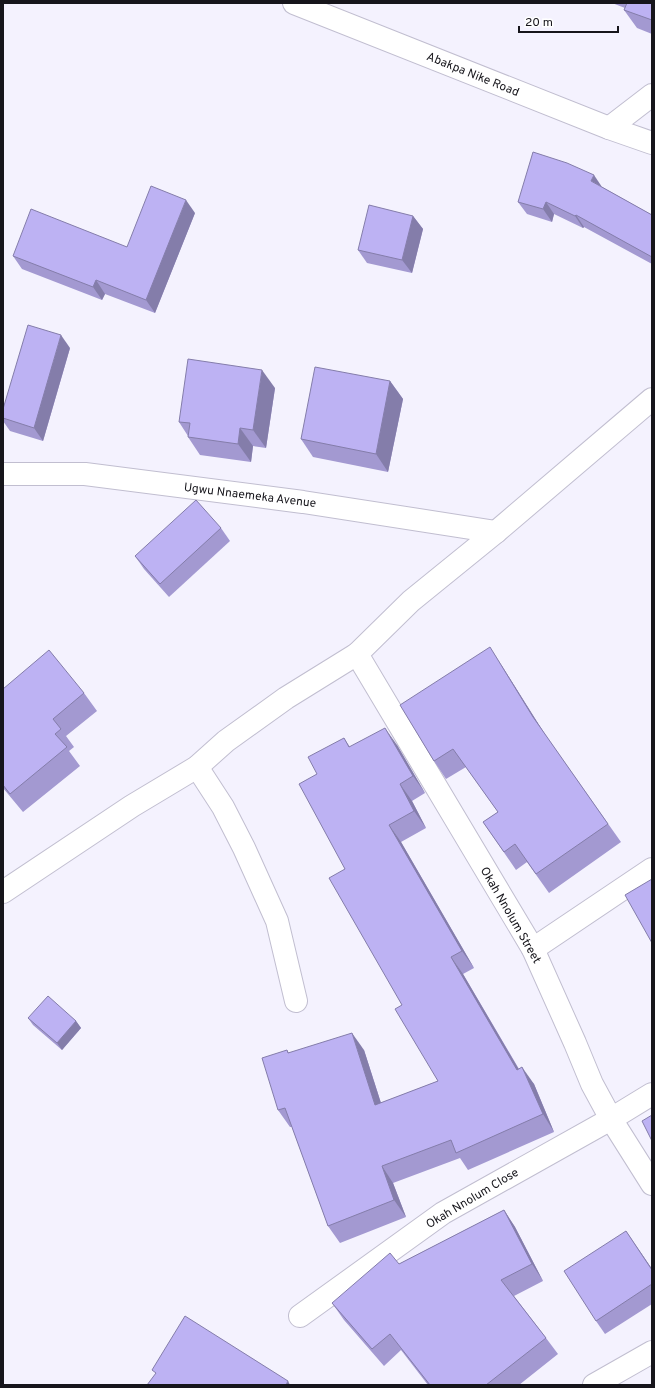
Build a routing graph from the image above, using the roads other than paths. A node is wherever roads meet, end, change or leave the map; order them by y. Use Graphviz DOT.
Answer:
graph roads {
  1 [pos="294,3"];
  2 [pos="652,95"];
  3 [pos="609,128"];
  4 [pos="652,143"];
  5 [pos="652,400"];
  6 [pos="3,474"];
  7 [pos="496,532"];
  8 [pos="358,654"];
  9 [pos="197,767"];
  10 [pos="652,869"];
  11 [pos="3,892"];
  12 [pos="532,949"];
  13 [pos="296,1001"];
  14 [pos="652,1094"];
  15 [pos="611,1119"];
  16 [pos="652,1184"];
  17 [pos="300,1316"];
  18 [pos="652,1352"];
  19 [pos="594,1385"];
  1 -- 3 [label="street, Abakpa Nike Road"];
  2 -- 3 [label="street"];
  3 -- 4 [label="street, Abakpa Nike Road"];
  5 -- 7 [label="street"];
  6 -- 7 [label="street, Ugwu Nnaemeka Avenue"];
  7 -- 8 [label="street"];
  8 -- 9 [label="street"];
  8 -- 12 [label="street, Okah Nnolum Street"];
  9 -- 11 [label="street"];
  9 -- 13 [label="street"];
  10 -- 12 [label="street"];
  12 -- 15 [label="street, Okah Nnolum Street"];
  14 -- 15 [label="street, Okah Nnolum Close"];
  15 -- 16 [label="street, Okah Nnolum Street"];
  15 -- 17 [label="street, Okah Nnolum Close"];
  18 -- 19 [label="street"];
}
